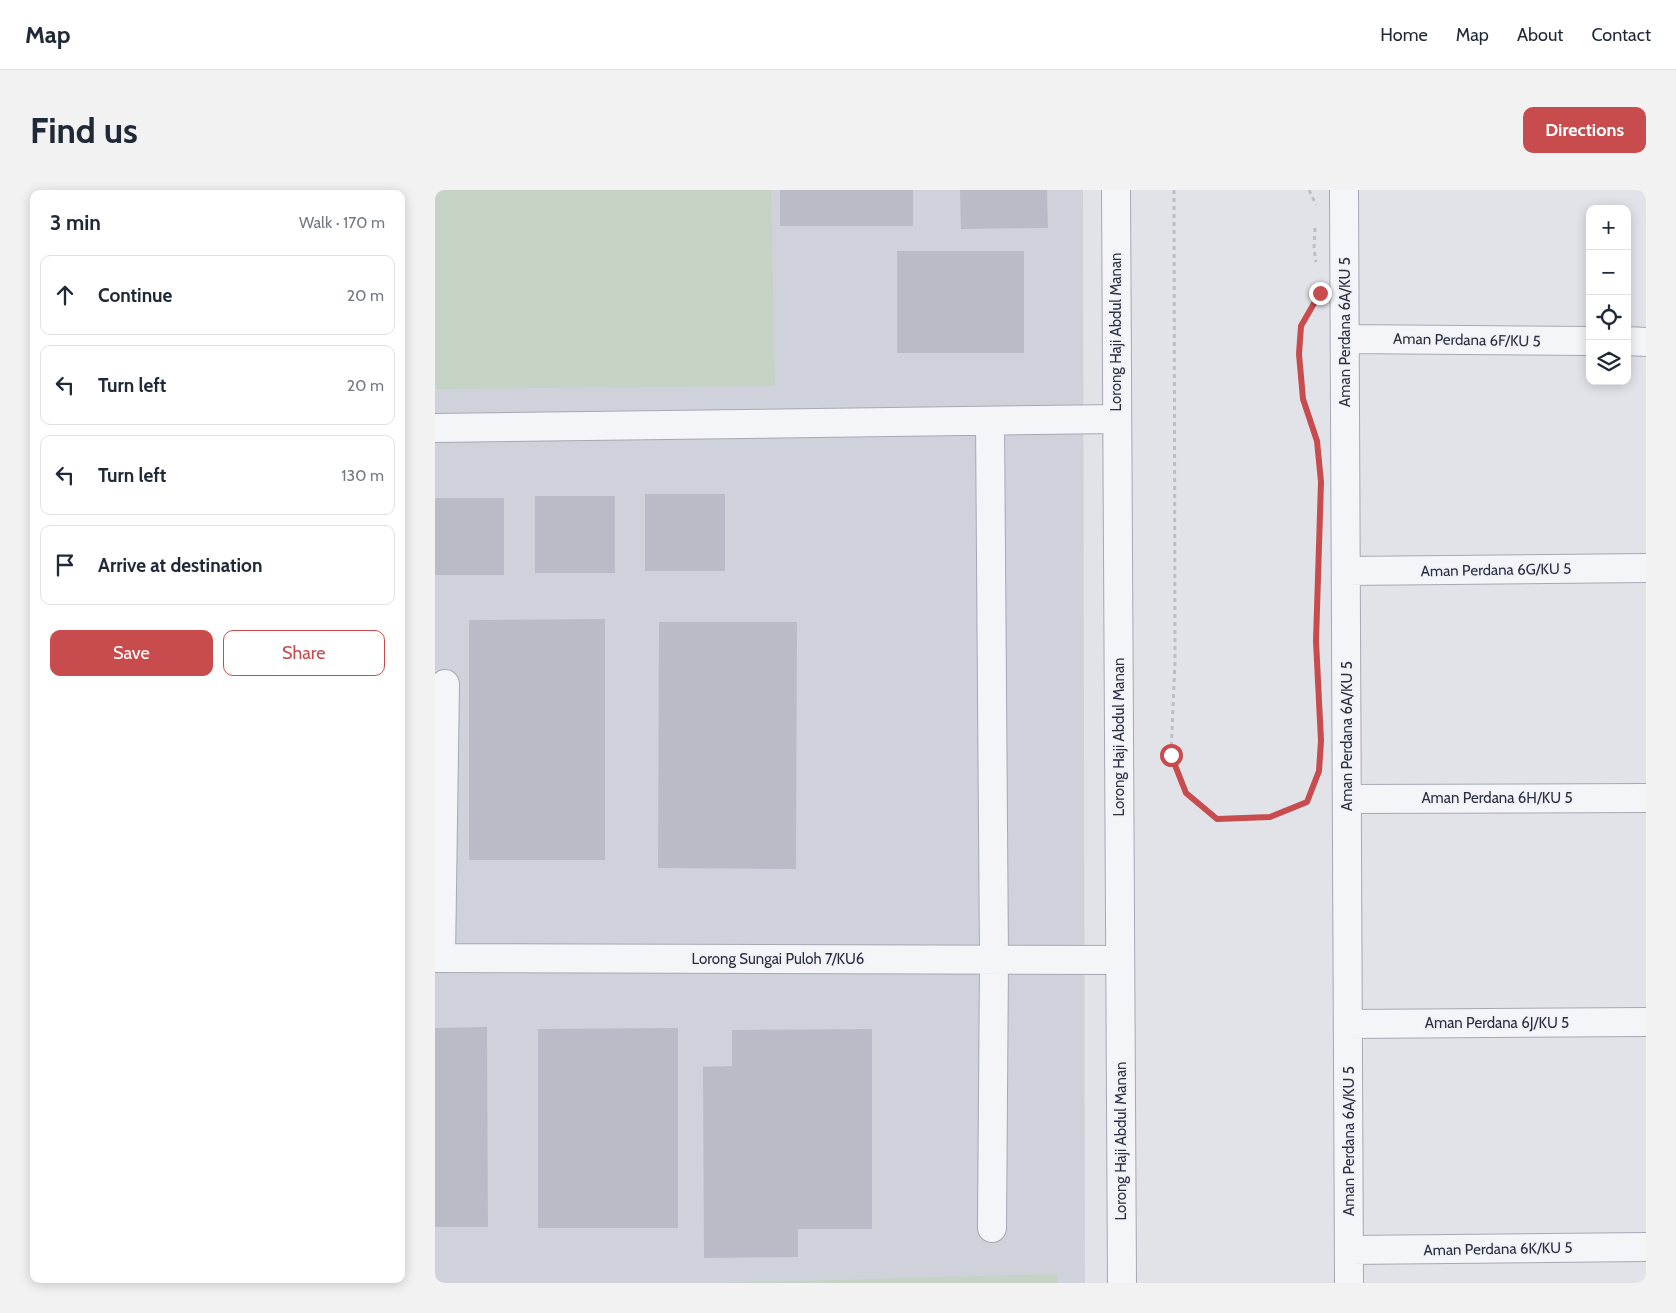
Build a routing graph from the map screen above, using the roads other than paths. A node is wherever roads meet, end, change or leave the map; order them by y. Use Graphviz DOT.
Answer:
graph roads {
  1 [pos="1116,190"];
  2 [pos="1344,190"];
  3 [pos="1345,339"];
  4 [pos="1586,341"];
  5 [pos="1631,341"];
  6 [pos="1646,342"];
  7 [pos="1117,419"];
  8 [pos="989,421"];
  9 [pos="435,428"];
  10 [pos="1646,568"];
  11 [pos="1346,572"];
  12 [pos="445,684"];
  13 [pos="1646,798"];
  14 [pos="1347,799"];
  15 [pos="438,958"];
  16 [pos="994,960"];
  17 [pos="1120,960"];
  18 [pos="1646,1022"];
  19 [pos="1348,1024"];
  20 [pos="992,1228"];
  21 [pos="1646,1247"];
  22 [pos="1349,1250"];
  23 [pos="1122,1283"];
  24 [pos="1349,1283"];
  1 -- 7 [label="street, Lorong Haji Abdul Manan"];
  2 -- 3 [label="street, Aman Perdana 6A/KU 5"];
  3 -- 4 [label="street, Aman Perdana 6F/KU 5"];
  3 -- 11 [label="street, Aman Perdana 6A/KU 5"];
  5 -- 6 [label="street"];
  7 -- 8 [label="street"];
  7 -- 17 [label="street, Lorong Haji Abdul Manan"];
  8 -- 9 [label="street"];
  8 -- 16 [label="street"];
  10 -- 11 [label="street, Aman Perdana 6G/KU 5"];
  11 -- 14 [label="street, Aman Perdana 6A/KU 5"];
  12 -- 15 [label="street"];
  13 -- 14 [label="street, Aman Perdana 6H/KU 5"];
  14 -- 19 [label="street, Aman Perdana 6A/KU 5"];
  15 -- 16 [label="street, Lorong Sungai Puloh 7/KU6"];
  16 -- 17 [label="street, Lorong Sungai Puloh 7/KU6"];
  16 -- 20 [label="street"];
  17 -- 23 [label="street, Lorong Haji Abdul Manan"];
  18 -- 19 [label="street, Aman Perdana 6J/KU 5"];
  19 -- 22 [label="street, Aman Perdana 6A/KU 5"];
  21 -- 22 [label="street, Aman Perdana 6K/KU 5"];
  22 -- 24 [label="street, Aman Perdana 6A/KU 5"];
}
